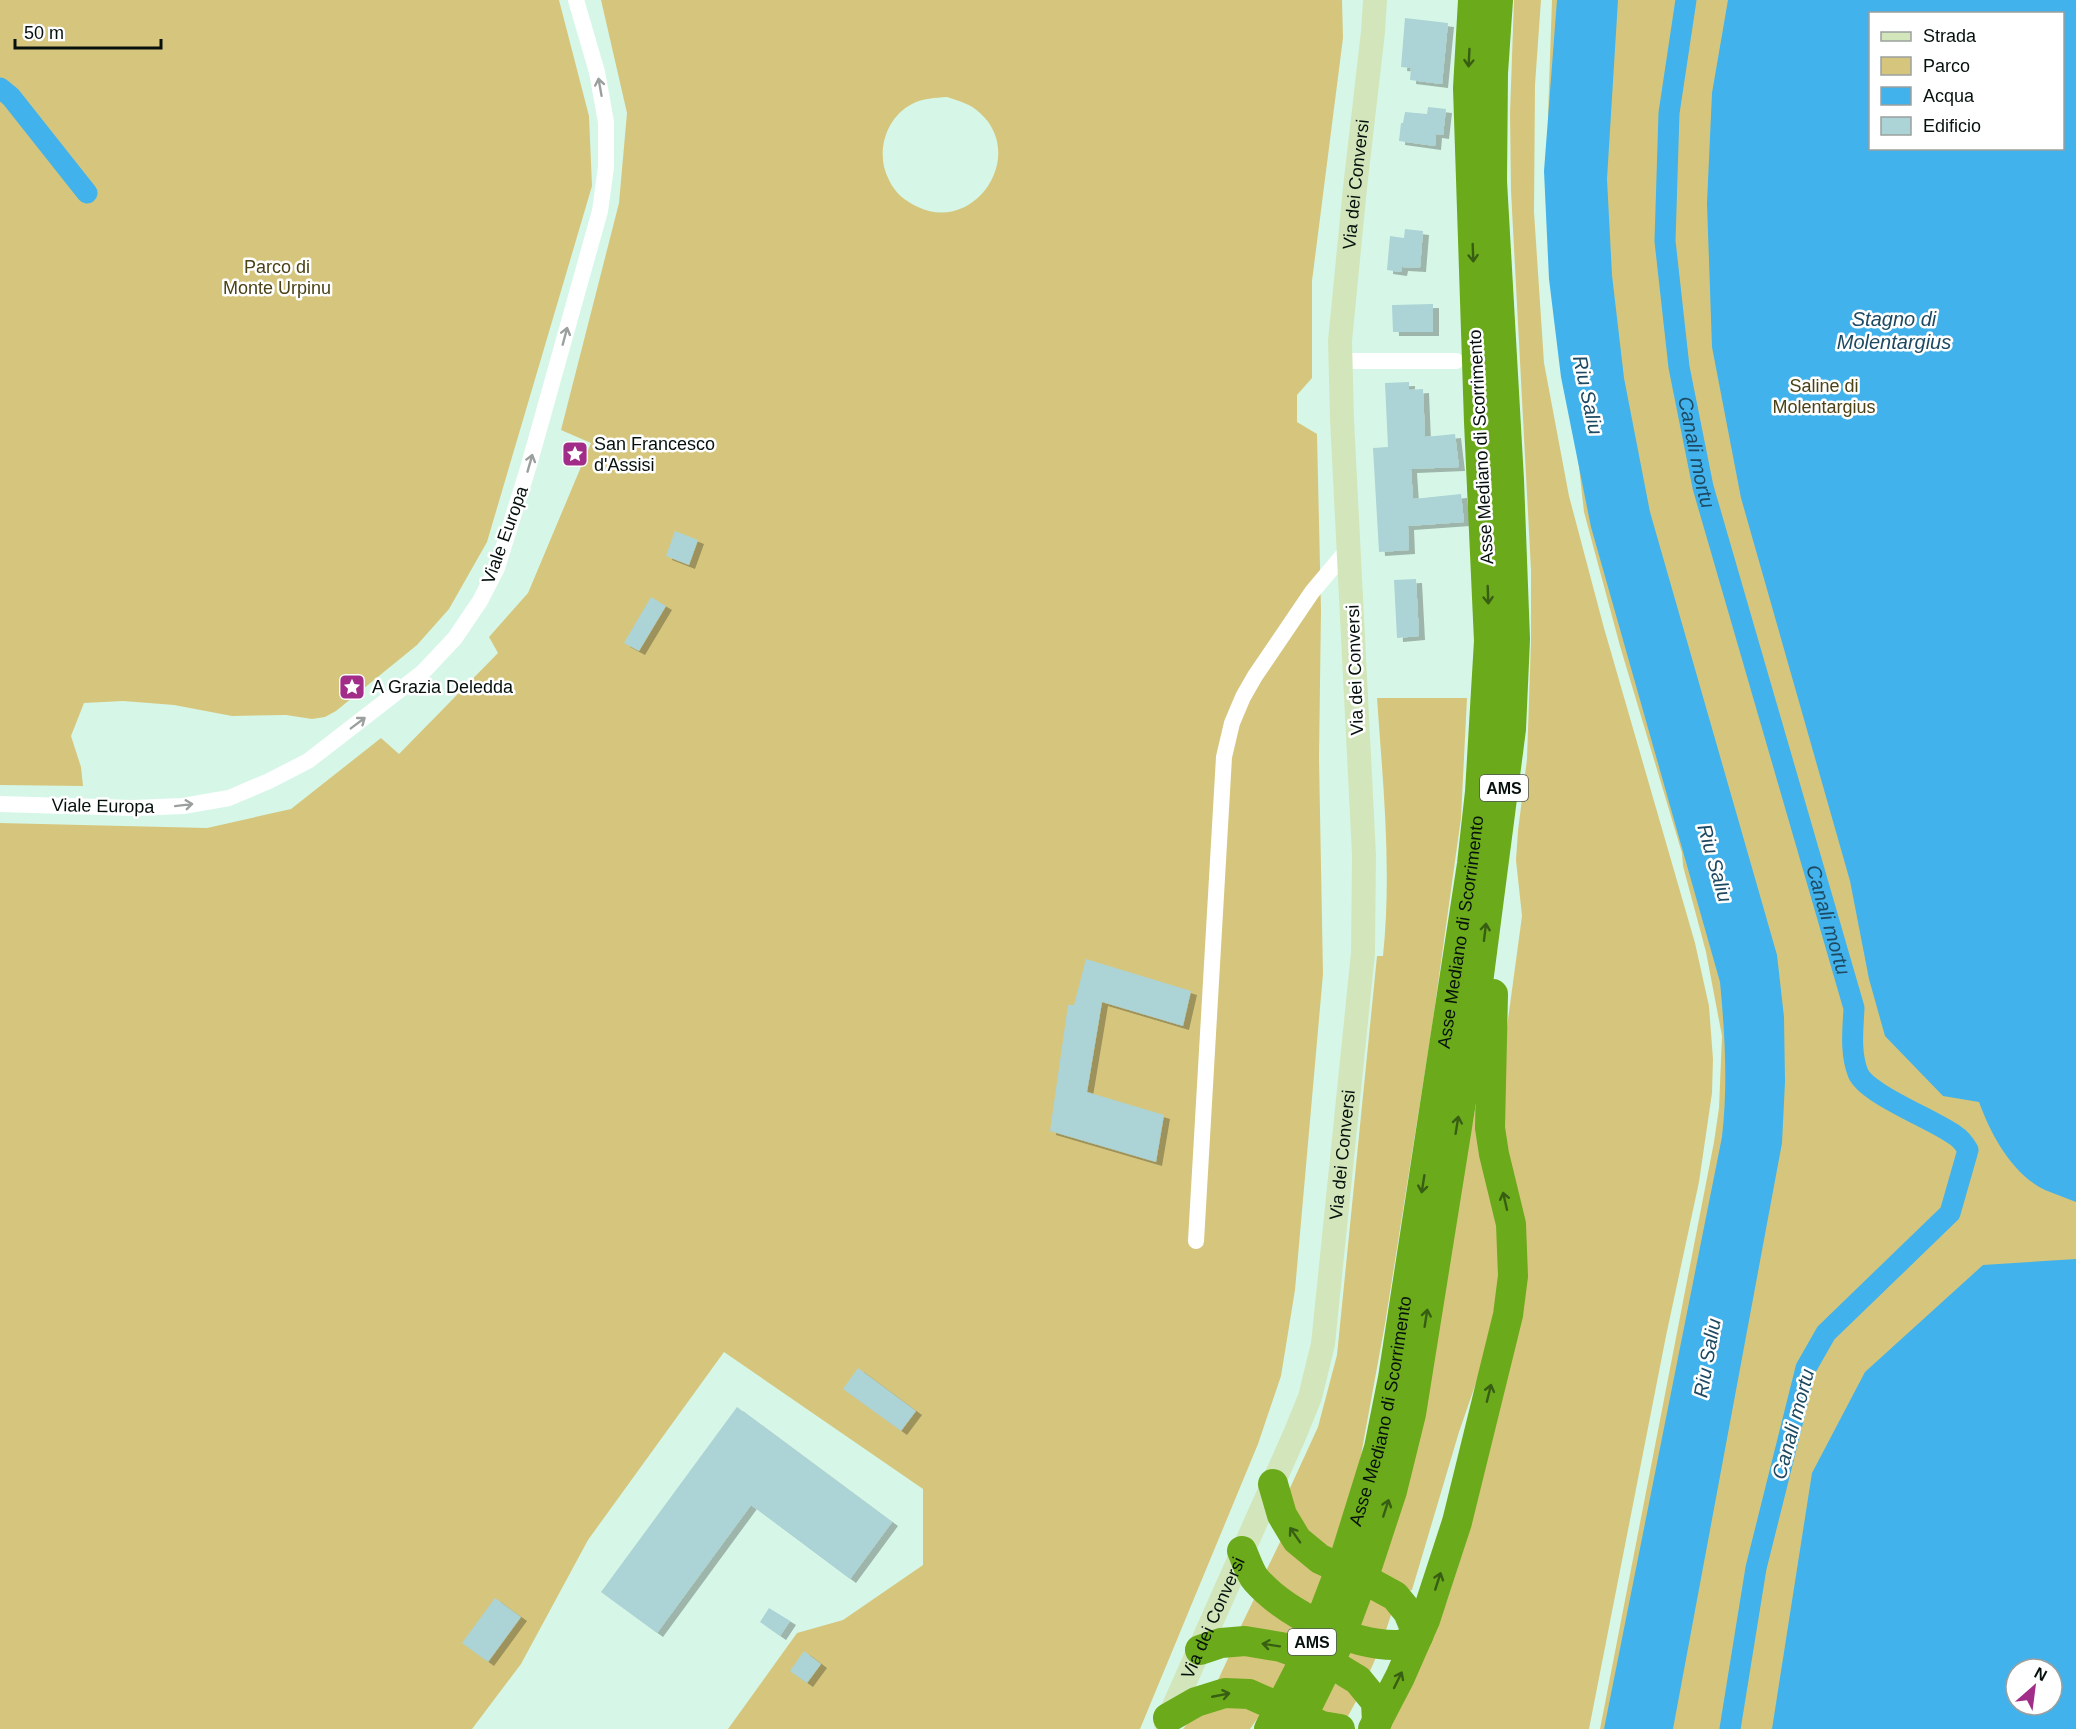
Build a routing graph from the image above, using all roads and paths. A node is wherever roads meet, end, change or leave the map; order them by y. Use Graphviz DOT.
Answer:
graph roads {
  1 [pos="576,0"];
  2 [pos="1374,0"];
  3 [pos="1473,0"];
  4 [pos="1497,0"];
  5 [pos="1340,361"];
  6 [pos="1456,361"];
  7 [pos="1349,548"];
  8 [pos="0,804"];
  9 [pos="1481,962"];
  10 [pos="1196,1241"];
  11 [pos="1273,1484"];
  12 [pos="1242,1551"];
  13 [pos="1357,1559"];
  14 [pos="1418,1636"];
  15 [pos="1200,1650"];
  16 [pos="1166,1724"];
  17 [pos="1369,1727"];
  18 [pos="1278,1728"];
  19 [pos="1340,1729"];
  8 -- 1 [label="street, Viale Europa, one-way"];
  2 -- 5 [label="street, Via dei Conversi"];
  3 -- 13 [label="highway, Asse Mediano di Scorrimento / AMS, one-way"];
  9 -- 4 [label="highway, Asse Mediano di Scorrimento / AMS, one-way"];
  5 -- 6 [label="street"];
  5 -- 7 [label="street, Via dei Conversi"];
  7 -- 10 [label="street"];
  7 -- 11 [label="street, Via dei Conversi"];
  13 -- 9 [label="highway, Asse Mediano di Scorrimento / AMS, one-way"];
  14 -- 9 [label="highway, one-way"];
  11 -- 12 [label="street, Via dei Conversi"];
  14 -- 11 [label="highway, one-way"];
  12 -- 14 [label="highway"];
  12 -- 15 [label="street, Via dei Conversi"];
  13 -- 18 [label="highway, Asse Mediano di Scorrimento / AMS"];
  17 -- 14 [label="highway, one-way"];
  15 -- 16 [label="street, Via dei Conversi"];
  17 -- 15 [label="highway, one-way"];
  16 -- 19 [label="highway, one-way"];
}
